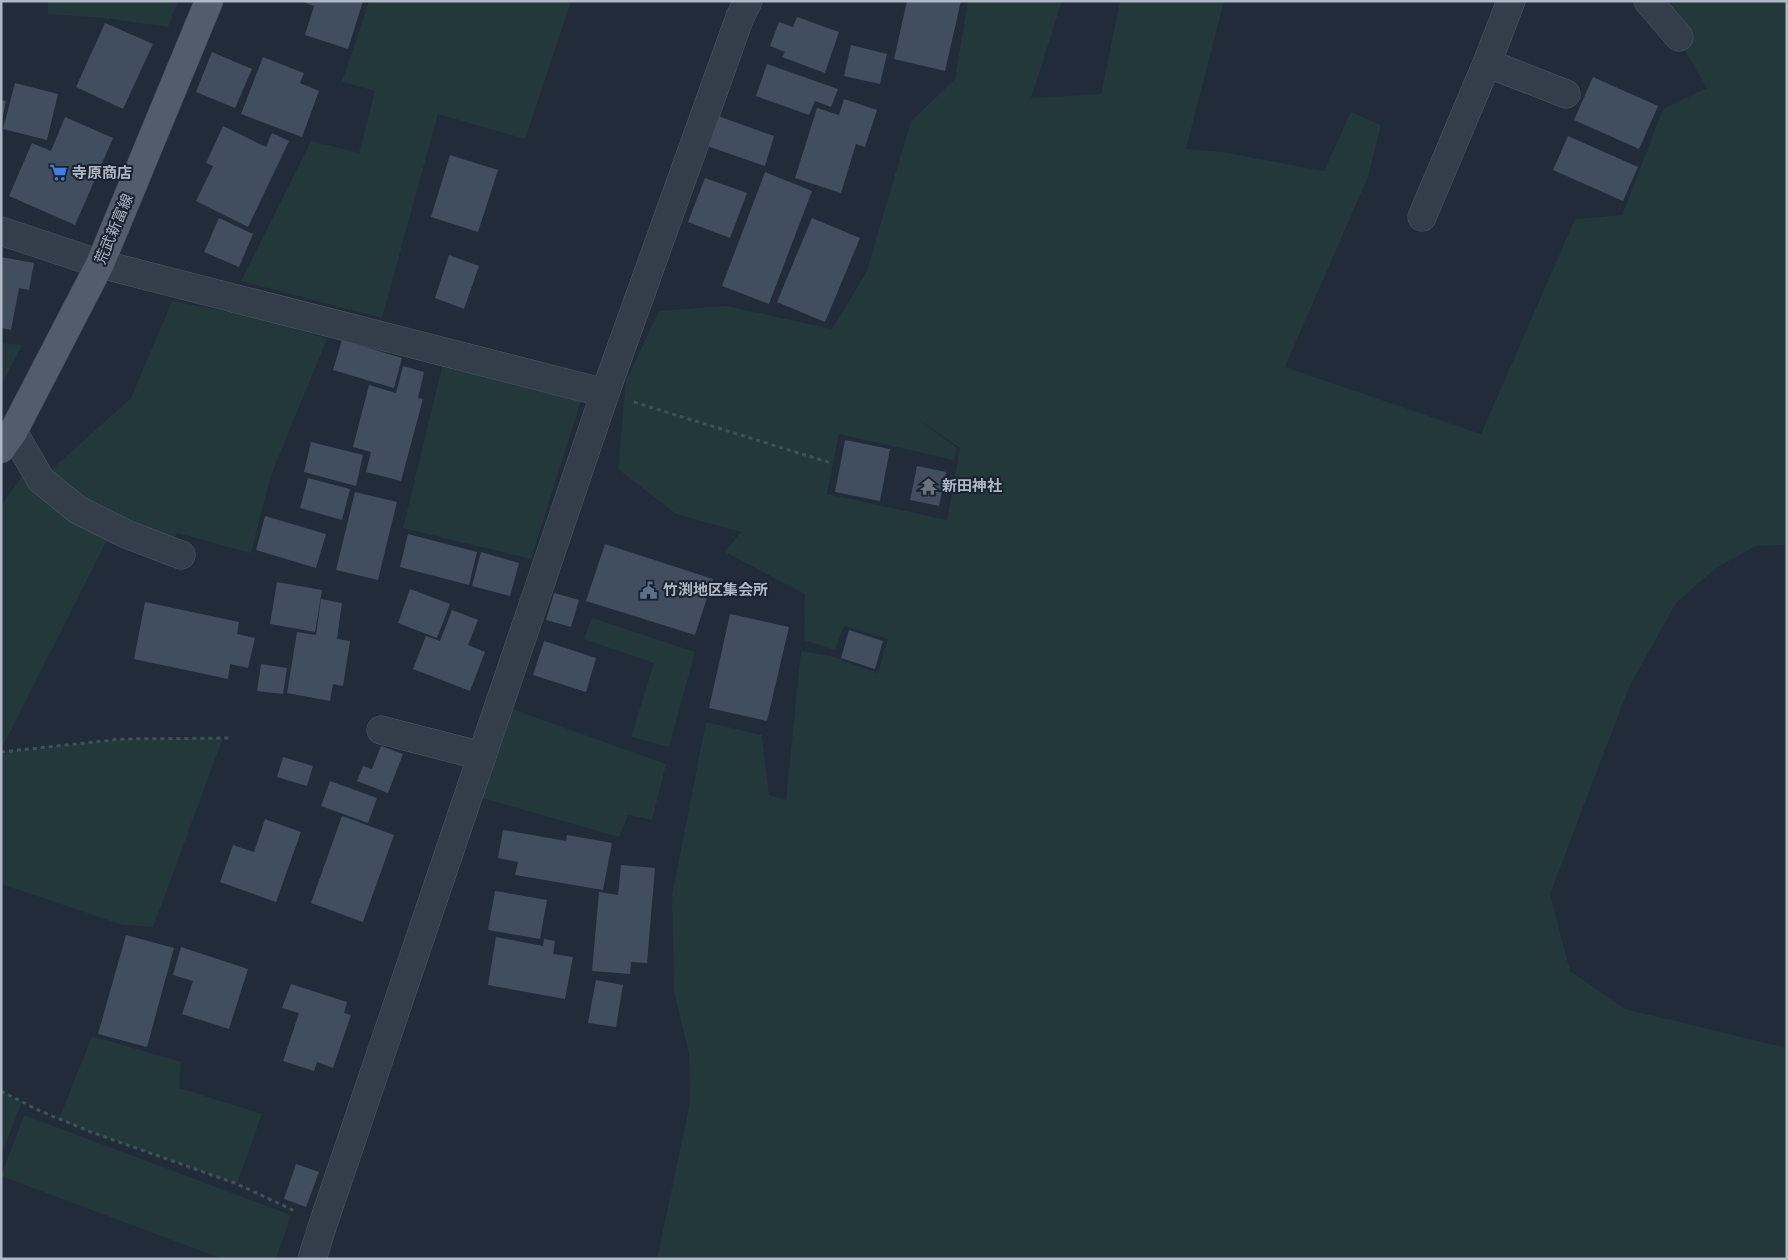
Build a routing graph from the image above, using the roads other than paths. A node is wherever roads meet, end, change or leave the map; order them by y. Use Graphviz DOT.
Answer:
graph roads {
  1 [pos="209,1"];
  2 [pos="748,1"];
  3 [pos="1511,1"];
  4 [pos="1648,1"];
  5 [pos="1679,37"];
  6 [pos="1487,63"];
  7 [pos="1566,94"];
  8 [pos="1422,217"];
  9 [pos="1,231"];
  10 [pos="100,264"];
  11 [pos="605,393"];
  12 [pos="7,441"];
  13 [pos="181,555"];
  14 [pos="381,730"];
  15 [pos="482,756"];
  16 [pos="312,1259"];
  1 -- 10 [label="main road, 荒武新富線"];
  2 -- 11 [label="street"];
  3 -- 6 [label="street"];
  4 -- 5 [label="street"];
  6 -- 7 [label="street"];
  6 -- 8 [label="street"];
  9 -- 10 [label="street"];
  10 -- 11 [label="street"];
  10 -- 12 [label="main road, 荒武新富線"];
  11 -- 15 [label="street"];
  12 -- 13 [label="street"];
  14 -- 15 [label="street"];
  15 -- 16 [label="street"];
}
